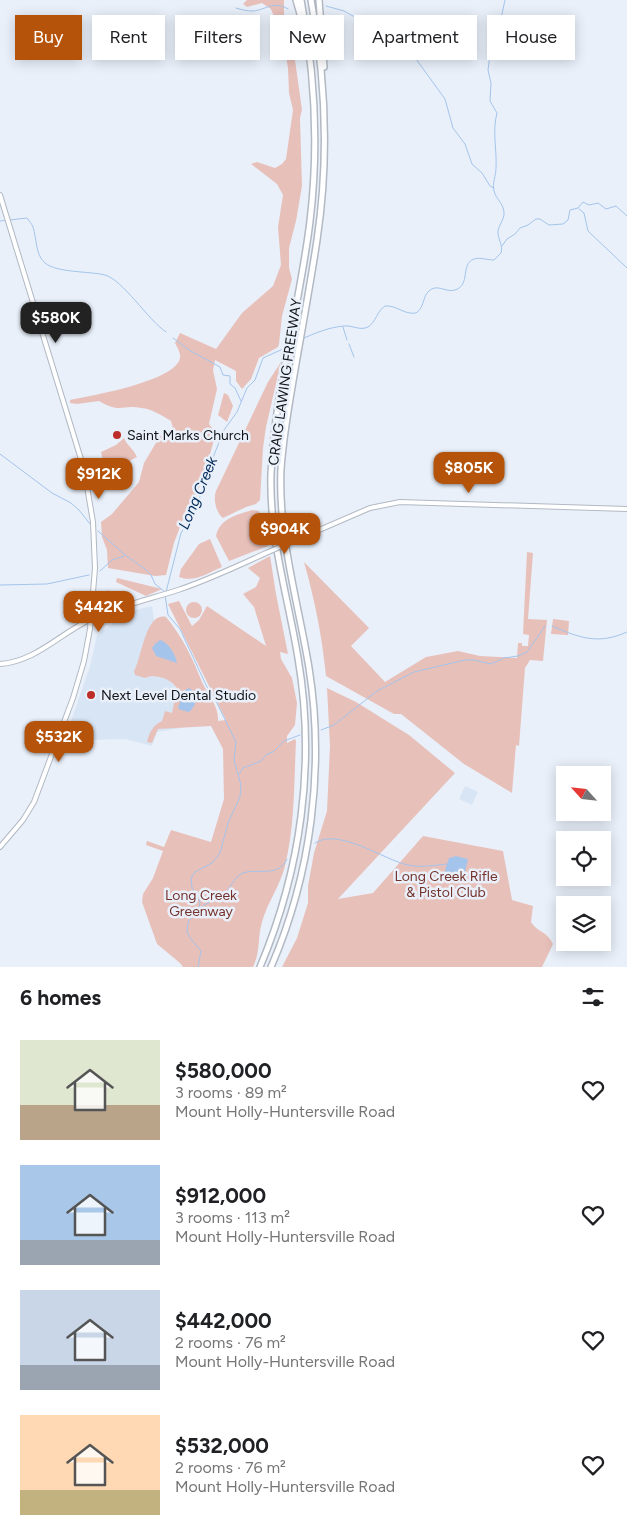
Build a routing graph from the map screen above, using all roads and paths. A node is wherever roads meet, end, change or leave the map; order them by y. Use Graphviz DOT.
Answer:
graph roads {
  1 [pos="296,0"];
  2 [pos="301,0"];
  3 [pos="311,0"];
  4 [pos="318,0"];
  5 [pos="300,15"];
  6 [pos="303,15"];
  7 [pos="310,60"];
  8 [pos="323,90"];
  9 [pos="0,196"];
  10 [pos="627,509"];
  11 [pos="91,619"];
  12 [pos="0,664"];
  13 [pos="0,847"];
  14 [pos="260,967"];
  15 [pos="271,967"];
  1 -- 5 [label="highway"];
  2 -- 6 [label="highway, CRAIG LAWING FREEWAY"];
  3 -- 8 [label="highway, CRAIG LAWING FREEWAY"];
  4 -- 8 [label="highway"];
  7 -- 14 [label="highway, CRAIG LAWING FREEWAY"];
  8 -- 15 [label="highway, CRAIG LAWING FREEWAY"];
  9 -- 11 [label="main road"];
  10 -- 11 [label="main road, bridge"];
  11 -- 12 [label="main road"];
  11 -- 13 [label="main road"];
}
